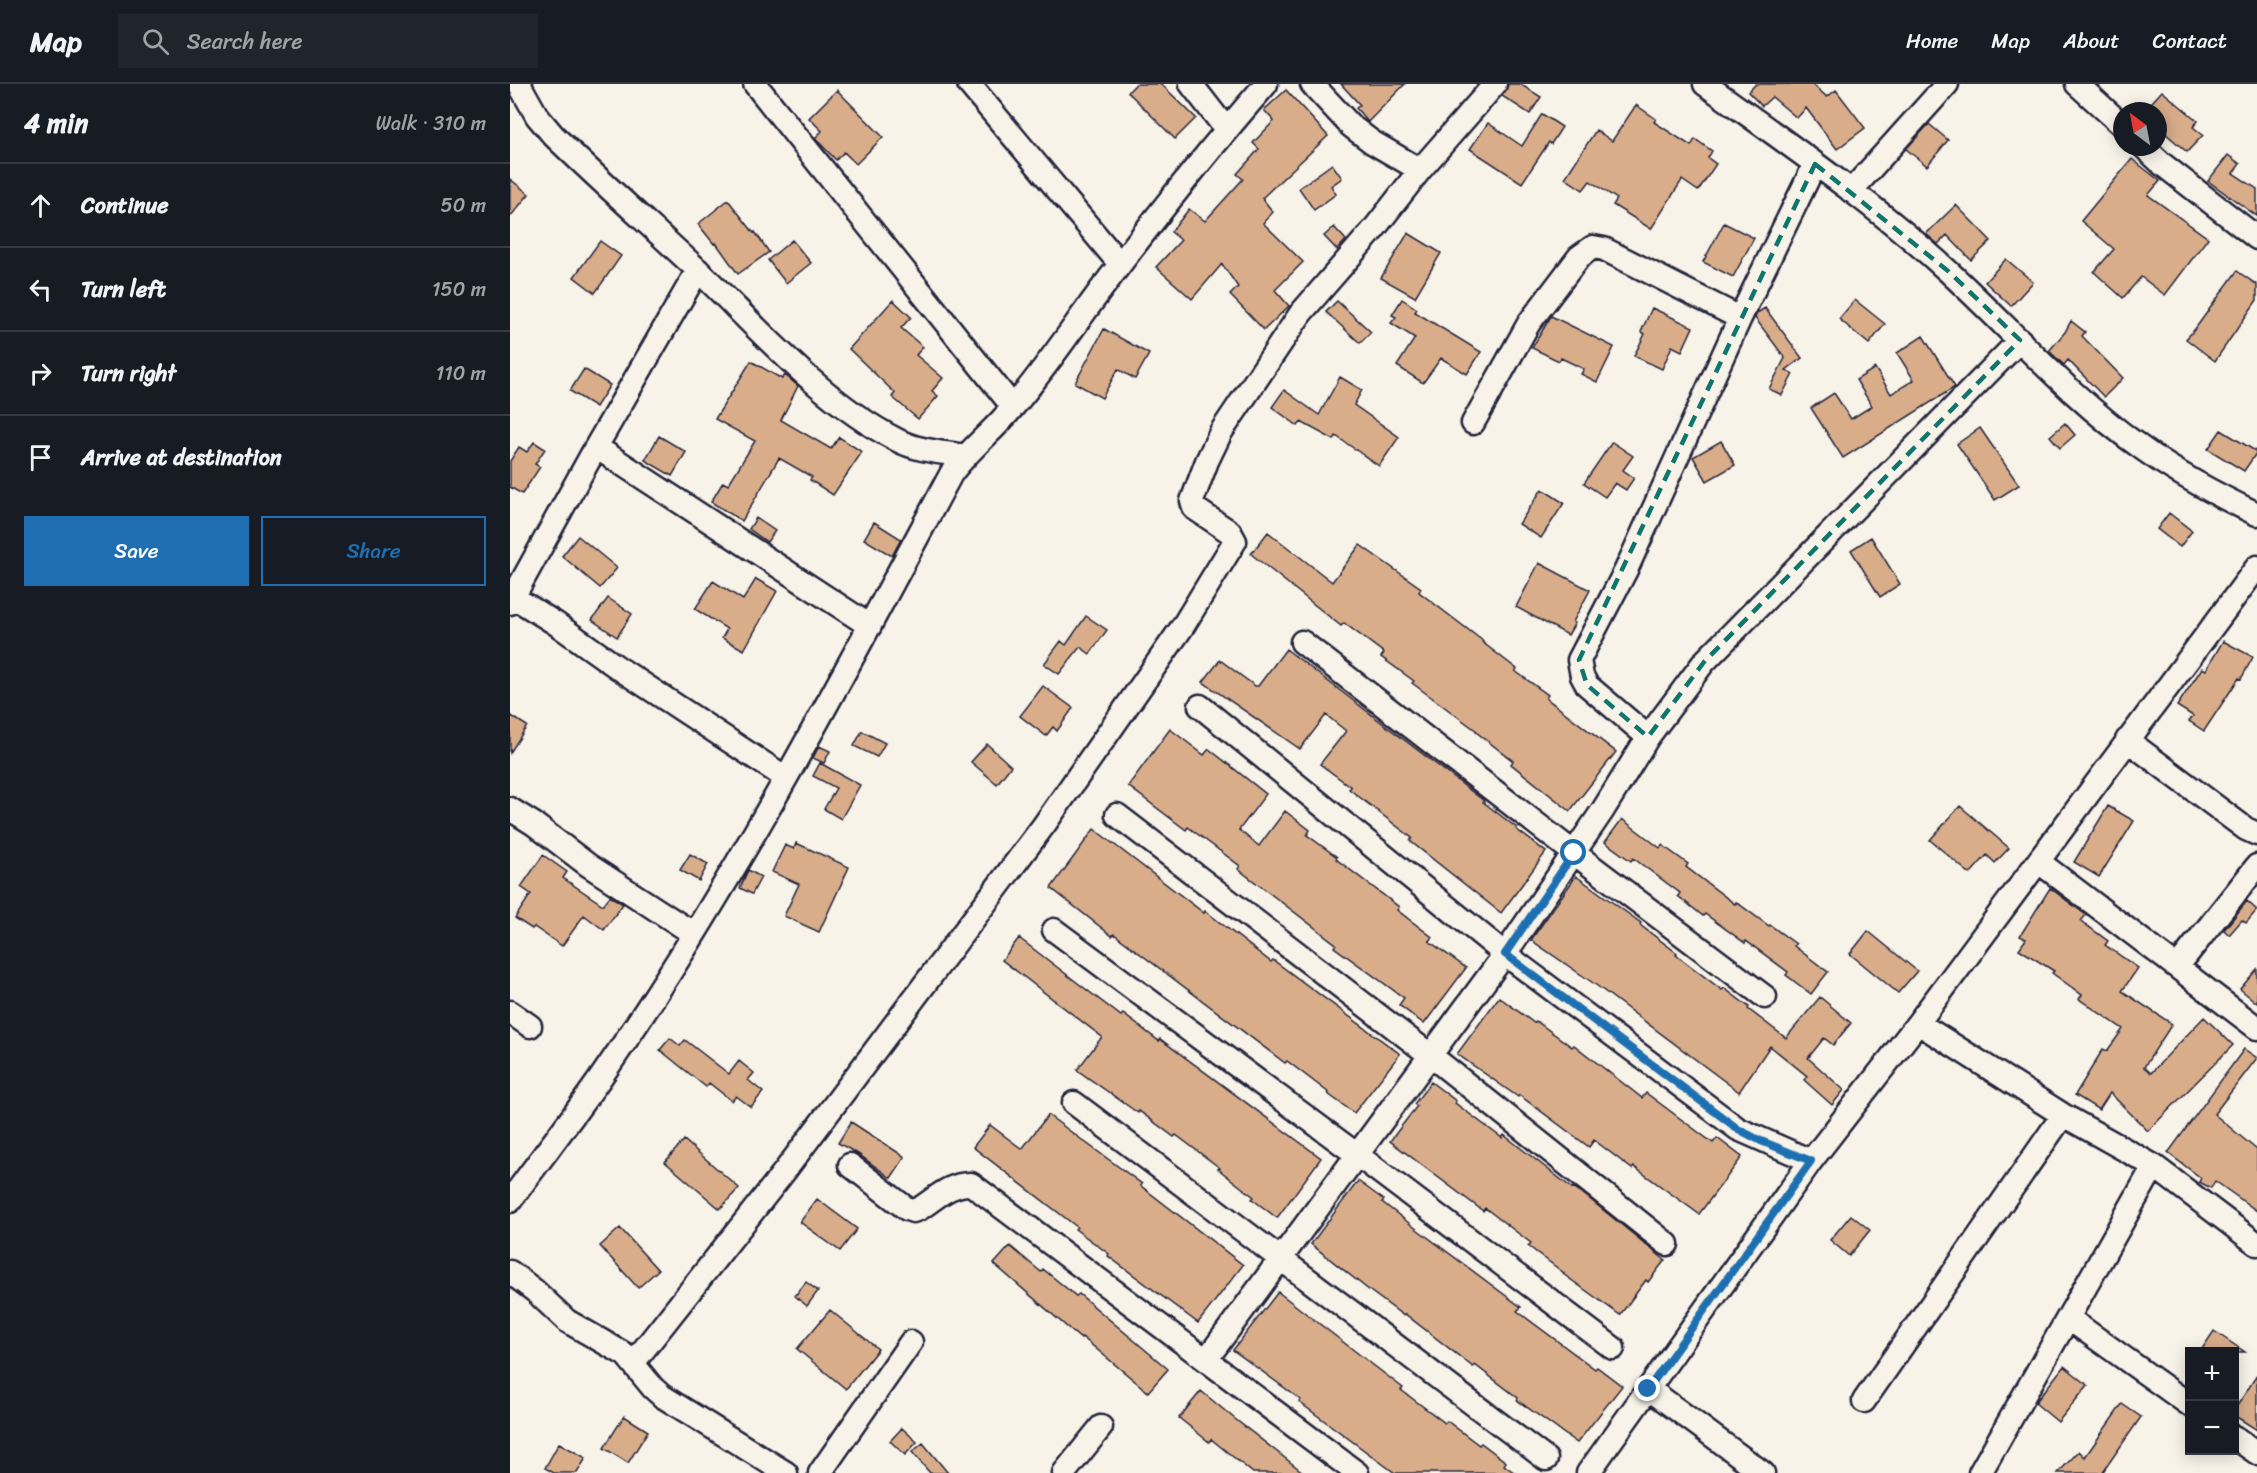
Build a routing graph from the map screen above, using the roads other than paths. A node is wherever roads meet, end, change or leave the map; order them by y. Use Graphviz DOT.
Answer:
graph roads {
  1 [pos="519,84"];
  2 [pos="755,84"];
  3 [pos="969,84"];
  4 [pos="1191,84"];
  5 [pos="1266,84"];
  6 [pos="1312,84"];
  7 [pos="1495,84"];
  8 [pos="1706,84"];
  9 [pos="1947,84"];
  10 [pos="2077,84"];
  11 [pos="2113,117"];
  12 [pos="1226,129"];
  13 [pos="2154,156"];
  14 [pos="1815,164"];
  15 [pos="1420,170"];
  16 [pos="1851,191"];
  17 [pos="2257,238"];
  18 [pos="1120,264"];
  19 [pos="698,270"];
  20 [pos="1740,318"];
  21 [pos="2020,340"];
  22 [pos="1013,407"];
  23 [pos="1473,423"];
  24 [pos="596,447"];
  25 [pos="964,456"];
  26 [pos="2257,514"];
  27 [pos="2257,567"];
  28 [pos="511,599"];
  29 [pos="870,626"];
  30 [pos="1302,642"];
  31 [pos="1200,706"];
  32 [pos="1648,737"];
  33 [pos="2127,740"];
  34 [pos="786,778"];
  35 [pos="510,809"];
  36 [pos="1117,815"];
  37 [pos="2257,834"];
  38 [pos="1574,853"];
  39 [pos="2039,862"];
  40 [pos="2257,866"];
  41 [pos="1054,930"];
  42 [pos="693,934"];
  43 [pos="1505,954"];
  44 [pos="2176,967"];
  45 [pos="1765,997"];
  46 [pos="510,1012"];
  47 [pos="1918,1023"];
  48 [pos="530,1026"];
  49 [pos="2257,1028"];
  50 [pos="1430,1055"];
  51 [pos="1074,1103"];
  52 [pos="2063,1115"];
  53 [pos="1356,1154"];
  54 [pos="1811,1161"];
  55 [pos="850,1165"];
  56 [pos="2154,1166"];
  57 [pos="510,1201"];
  58 [pos="1667,1244"];
  59 [pos="2257,1244"];
  60 [pos="1279,1260"];
  61 [pos="510,1272"];
  62 [pos="2068,1318"];
  63 [pos="911,1342"];
  64 [pos="1613,1348"];
  65 [pos="1206,1360"];
  66 [pos="634,1362"];
  67 [pos="1648,1389"];
  68 [pos="1864,1401"];
  69 [pos="2185,1401"];
  70 [pos="1101,1427"];
  71 [pos="2239,1440"];
  72 [pos="2257,1453"];
  73 [pos="1546,1459"];
  74 [pos="786,1473"];
  75 [pos="820,1473"];
  76 [pos="1064,1473"];
  77 [pos="1357,1473"];
  78 [pos="1588,1473"];
  79 [pos="1763,1473"];
  80 [pos="1980,1473"];
  1 -- 19 [label="street"];
  2 -- 22 [label="street"];
  3 -- 18 [label="street"];
  4 -- 12 [label="street"];
  5 -- 12 [label="street"];
  6 -- 15 [label="street"];
  7 -- 15 [label="street"];
  8 -- 14 [label="street"];
  9 -- 16 [label="street"];
  10 -- 11 [label="street"];
  12 -- 18 [label="street"];
  13 -- 17 [label="street"];
  14 -- 16 [label="street"];
  14 -- 20 [label="street"];
  15 -- 66 [label="street"];
  16 -- 21 [label="street"];
  18 -- 22 [label="street"];
  19 -- 24 [label="street"];
  19 -- 25 [label="street"];
  20 -- 23 [label="street"];
  20 -- 32 [label="street"];
  21 -- 26 [label="street"];
  21 -- 32 [label="street"];
  22 -- 25 [label="street"];
  24 -- 28 [label="street"];
  24 -- 29 [label="street"];
  25 -- 29 [label="street"];
  27 -- 33 [label="street"];
  28 -- 34 [label="street"];
  29 -- 34 [label="street"];
  30 -- 38 [label="street"];
  31 -- 43 [label="street"];
  32 -- 38 [label="street"];
  33 -- 37 [label="street"];
  33 -- 39 [label="street"];
  34 -- 42 [label="street"];
  35 -- 42 [label="street"];
  36 -- 50 [label="street"];
  38 -- 43 [label="street"];
  38 -- 45 [label="street"];
  39 -- 44 [label="street"];
  39 -- 47 [label="street"];
  40 -- 44 [label="street"];
  41 -- 53 [label="street"];
  42 -- 57 [label="street"];
  43 -- 50 [label="street"];
  43 -- 54 [label="street"];
  44 -- 49 [label="street"];
  46 -- 48 [label="street"];
  47 -- 52 [label="street"];
  47 -- 54 [label="street"];
  50 -- 53 [label="street"];
  50 -- 58 [label="street"];
  51 -- 60 [label="street"];
  52 -- 56 [label="street"];
  52 -- 68 [label="street"];
  53 -- 60 [label="street"];
  53 -- 64 [label="street"];
  54 -- 67 [label="street"];
  55 -- 65 [label="street"];
  56 -- 59 [label="street"];
  56 -- 62 [label="street"];
  60 -- 65 [label="street"];
  60 -- 73 [label="street"];
  61 -- 66 [label="street"];
  62 -- 69 [label="street"];
  62 -- 80 [label="street"];
  63 -- 75 [label="street"];
  65 -- 77 [label="street"];
  66 -- 74 [label="street"];
  67 -- 78 [label="street"];
  67 -- 79 [label="street"];
  70 -- 76 [label="street"];
  71 -- 72 [label="street"];
}
